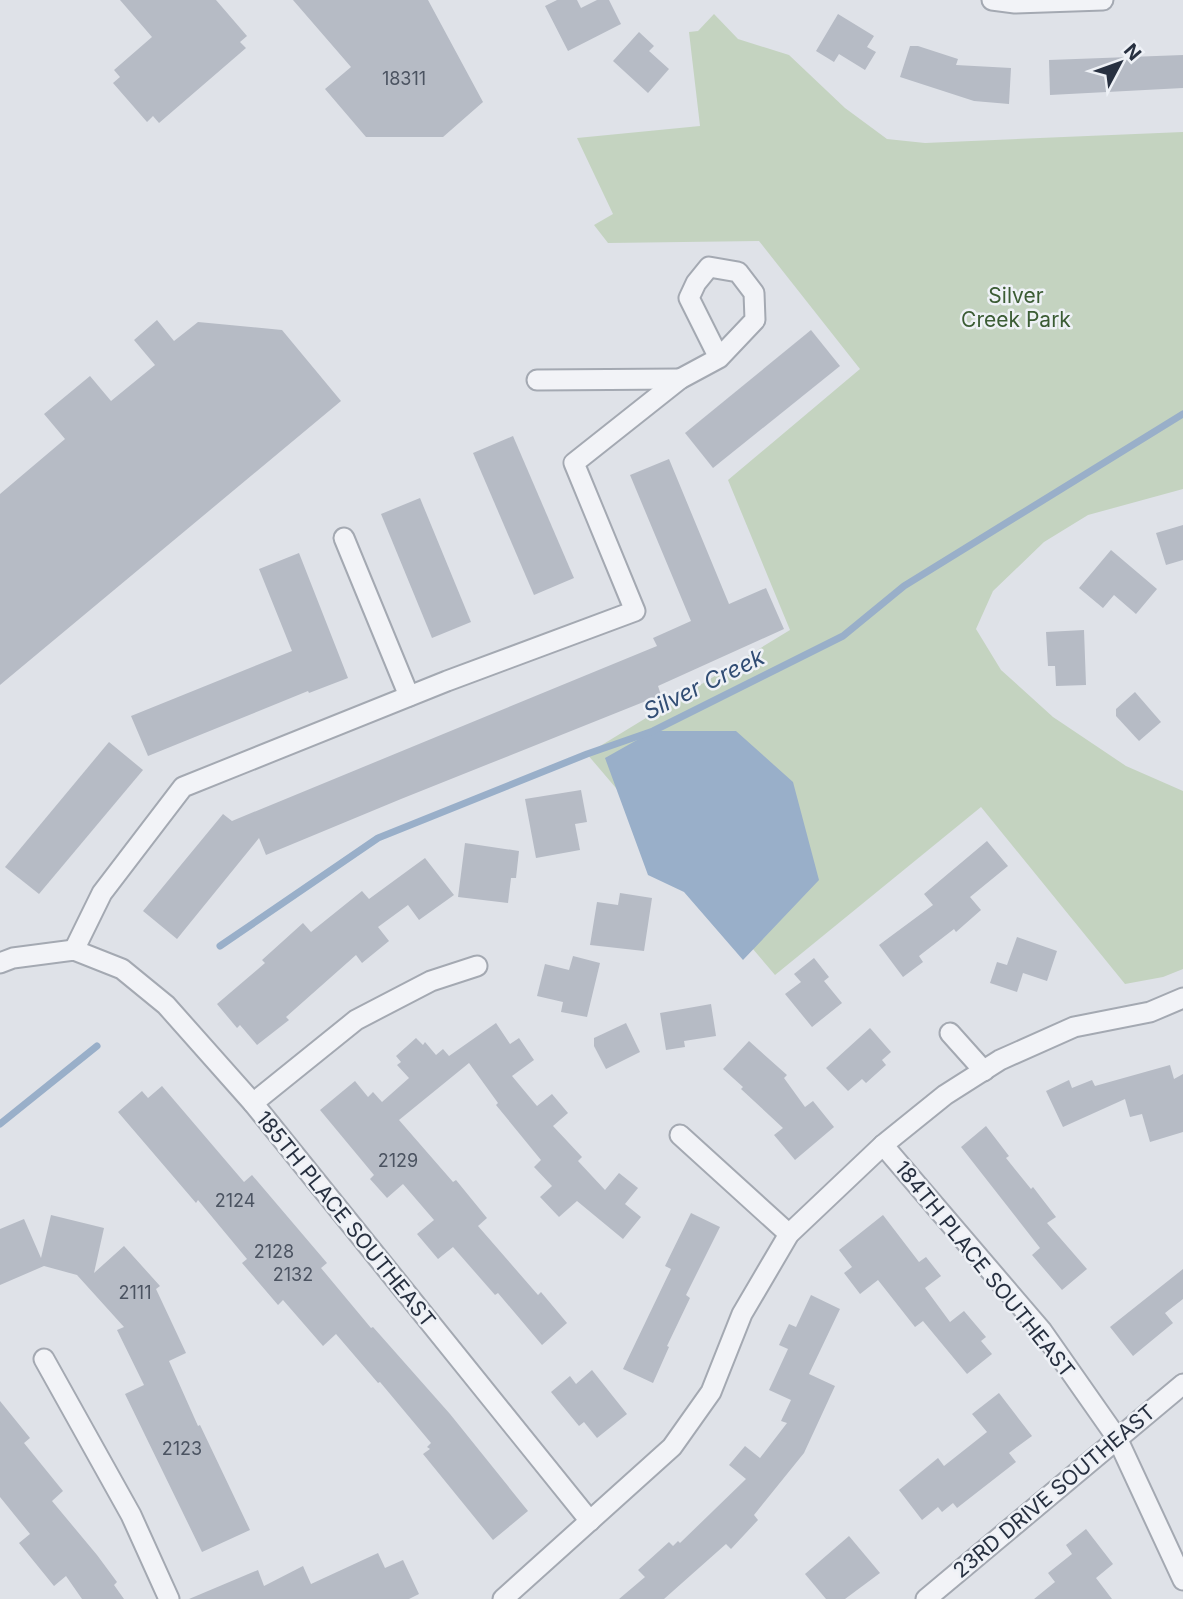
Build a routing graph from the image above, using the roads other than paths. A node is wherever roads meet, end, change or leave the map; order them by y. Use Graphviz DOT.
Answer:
graph roads {
  1 [pos="992,0"];
  2 [pos="1103,0"];
  3 [pos="719,358"];
  4 [pos="680,379"];
  5 [pos="537,380"];
  6 [pos="344,538"];
  7 [pos="409,696"];
  8 [pos="74,950"];
  9 [pos="0,963"];
  10 [pos="477,965"];
  11 [pos="1183,998"];
  12 [pos="950,1033"];
  13 [pos="984,1070"];
  14 [pos="253,1103"];
  15 [pos="680,1135"];
  16 [pos="883,1145"];
  17 [pos="789,1234"];
  18 [pos="44,1359"];
  19 [pos="1183,1384"];
  20 [pos="1117,1438"];
  21 [pos="590,1521"];
  22 [pos="1183,1580"];
  23 [pos="169,1599"];
  24 [pos="503,1599"];
  25 [pos="926,1599"];
  1 -- 2 [label="street"];
  3 -- 4 [label="street"];
  4 -- 5 [label="street"];
  4 -- 7 [label="street"];
  6 -- 7 [label="street"];
  7 -- 8 [label="street"];
  8 -- 9 [label="street"];
  8 -- 14 [label="street, 185TH PLACE SOUTHEAST"];
  10 -- 14 [label="street"];
  11 -- 13 [label="street"];
  12 -- 13 [label="street"];
  13 -- 16 [label="street"];
  14 -- 21 [label="street, 185TH PLACE SOUTHEAST"];
  15 -- 17 [label="street"];
  16 -- 17 [label="street"];
  16 -- 20 [label="street, 184TH PLACE SOUTHEAST"];
  17 -- 21 [label="street"];
  18 -- 23 [label="street"];
  19 -- 20 [label="street, 23RD DRIVE SOUTHEAST"];
  20 -- 22 [label="street, 184TH PLACE SOUTHEAST"];
  20 -- 25 [label="street, 23RD DRIVE SOUTHEAST"];
  21 -- 24 [label="street"];
}
